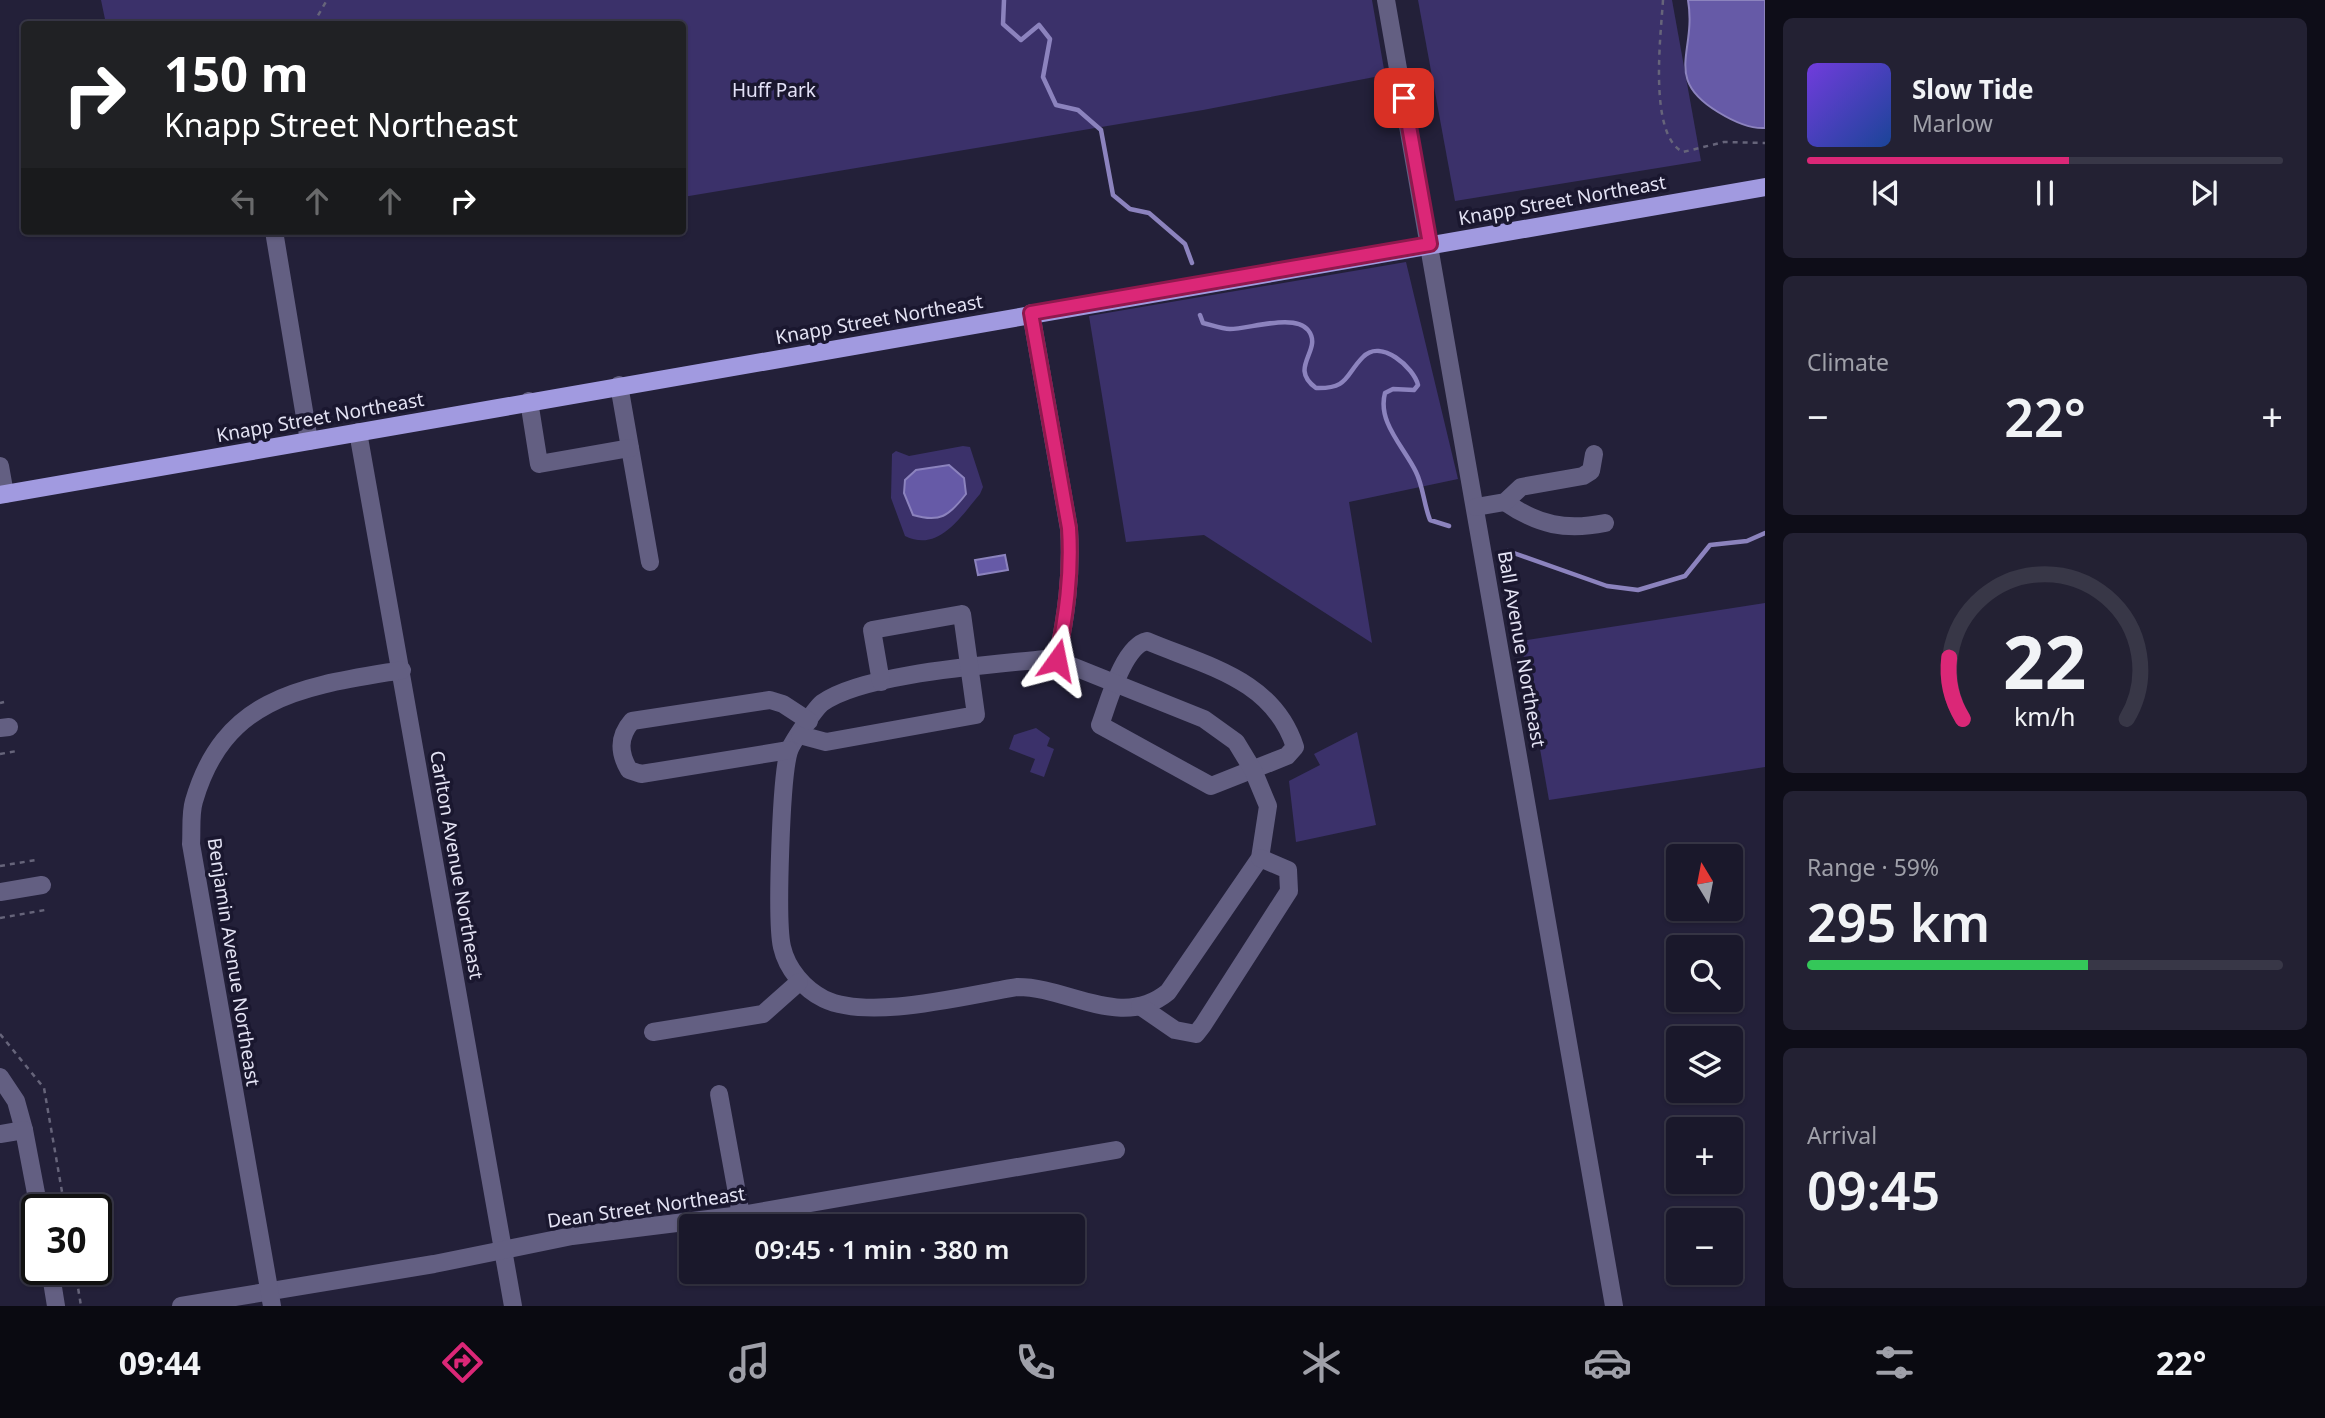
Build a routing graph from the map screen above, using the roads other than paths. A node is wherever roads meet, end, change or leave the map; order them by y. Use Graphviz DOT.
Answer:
graph roads {
  1 [pos="1386,0"];
  2 [pos="1765,187"];
  3 [pos="275,235"];
  4 [pos="1430,244"];
  5 [pos="1031,313"];
  6 [pos="620,385"];
  7 [pos="529,401"];
  8 [pos="358,432"];
  9 [pos="309,441"];
  10 [pos="630,448"];
  11 [pos="1594,454"];
  12 [pos="0,466"];
  13 [pos="2,494"];
  14 [pos="1505,502"];
  15 [pos="1476,507"];
  16 [pos="1605,523"];
  17 [pos="650,562"];
  18 [pos="1057,660"];
  19 [pos="971,668"];
  20 [pos="402,670"];
  21 [pos="881,682"];
  22 [pos="1115,683"];
  23 [pos="799,735"];
  24 [pos="1253,770"];
  25 [pos="1260,858"];
  26 [pos="41,884"];
  27 [pos="0,892"];
  28 [pos="799,982"];
  29 [pos="1140,1006"];
  30 [pos="653,1032"];
  31 [pos="0,1077"];
  32 [pos="719,1094"];
  33 [pos="24,1129"];
  34 [pos="0,1134"];
  35 [pos="1116,1150"];
  36 [pos="36,1194"];
  37 [pos="741,1214"];
  38 [pos="747,1214"];
  39 [pos="679,1223"];
  40 [pos="504,1250"];
  41 [pos="53,1285"];
  42 [pos="271,1298"];
  43 [pos="56,1306"];
  44 [pos="181,1306"];
  45 [pos="513,1306"];
  46 [pos="1614,1306"];
  1 -- 4 [label="street, Ball Avenue Northeast"];
  2 -- 4 [label="main road, Knapp Street Northeast"];
  3 -- 9 [label="street"];
  4 -- 5 [label="main road, Knapp Street Northeast"];
  4 -- 15 [label="street, Ball Avenue Northeast"];
  5 -- 6 [label="main road, Knapp Street Northeast"];
  5 -- 18 [label="street"];
  6 -- 7 [label="main road, Knapp Street Northeast"];
  6 -- 10 [label="street"];
  7 -- 8 [label="main road, Knapp Street Northeast"];
  7 -- 10 [label="street"];
  8 -- 9 [label="main road, Knapp Street Northeast"];
  8 -- 20 [label="street, Carlton Avenue Northeast"];
  9 -- 13 [label="main road, Knapp Street Northeast"];
  10 -- 17 [label="street"];
  11 -- 14 [label="street"];
  12 -- 13 [label="street"];
  14 -- 15 [label="street"];
  14 -- 16 [label="street"];
  15 -- 46 [label="street, Ball Avenue Northeast"];
  18 -- 19 [label="street"];
  18 -- 22 [label="street"];
  19 -- 21 [label="street"];
  19 -- 21 [label="street"];
  19 -- 23 [label="street"];
  20 -- 40 [label="street, Carlton Avenue Northeast"];
  20 -- 42 [label="street, Benjamin Avenue Northeast"];
  21 -- 23 [label="street"];
  22 -- 24 [label="street"];
  22 -- 24 [label="street"];
  22 -- 24 [label="street"];
  23 -- 23 [label="street"];
  23 -- 28 [label="street"];
  24 -- 25 [label="street"];
  25 -- 29 [label="street"];
  25 -- 29 [label="street"];
  26 -- 27 [label="street"];
  28 -- 29 [label="street"];
  28 -- 30 [label="street"];
  31 -- 33 [label="street"];
  32 -- 37 [label="street"];
  33 -- 34 [label="street"];
  33 -- 36 [label="street"];
  35 -- 38 [label="street, Dean Street Northeast"];
  39 -- 40 [label="street, Dean Street Northeast"];
  40 -- 42 [label="street, Dean Street Northeast"];
  40 -- 45 [label="street, Carlton Avenue Northeast"];
  41 -- 43 [label="street"];
  42 -- 44 [label="street, Dean Street Northeast"];
}
